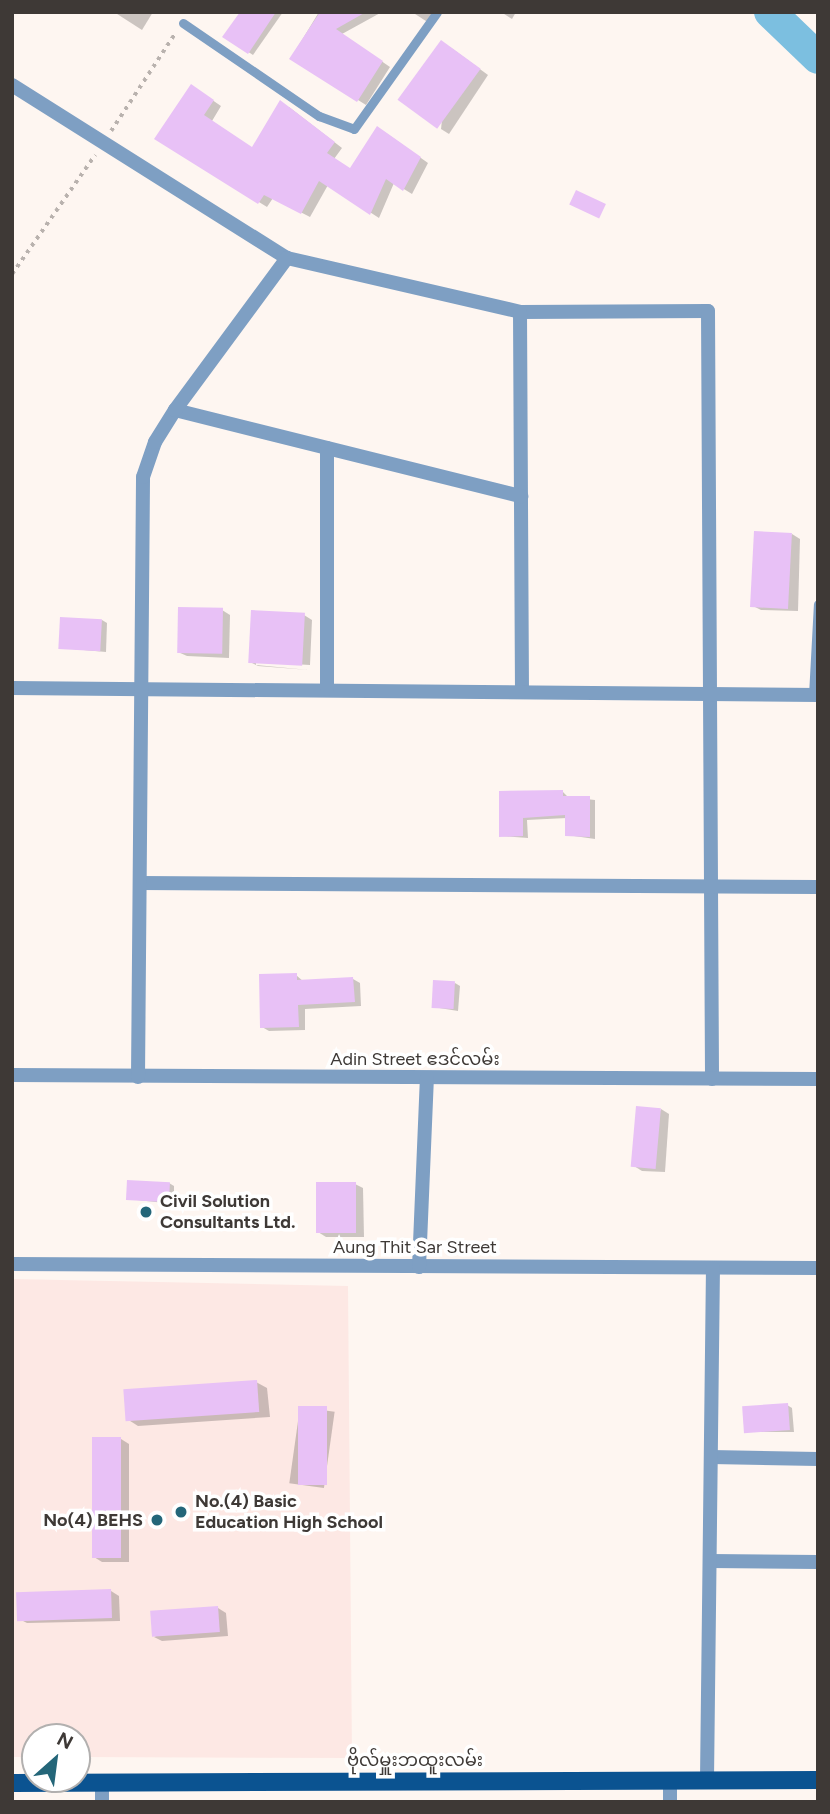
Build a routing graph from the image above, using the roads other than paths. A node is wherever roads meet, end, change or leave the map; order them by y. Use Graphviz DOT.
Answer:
graph roads {
  1 [pos="438,12"];
  2 [pos="183,23"];
  3 [pos="12,85"];
  4 [pos="287,258"];
  5 [pos="520,312"];
  6 [pos="175,410"];
  7 [pos="327,448"];
  8 [pos="521,496"];
  9 [pos="818,604"];
  10 [pos="12,688"];
  11 [pos="144,688"];
  12 [pos="327,689"];
  13 [pos="522,690"];
  14 [pos="712,694"];
  15 [pos="815,695"];
  16 [pos="141,883"];
  17 [pos="710,887"];
  18 [pos="818,887"];
  19 [pos="12,1075"];
  20 [pos="138,1077"];
  21 [pos="427,1078"];
  22 [pos="712,1079"];
  23 [pos="818,1079"];
  24 [pos="12,1264"];
  25 [pos="419,1267"];
  26 [pos="713,1268"];
  27 [pos="818,1268"];
  28 [pos="711,1457"];
  29 [pos="818,1459"];
  30 [pos="710,1561"];
  31 [pos="818,1562"];
  32 [pos="670,1779"];
  33 [pos="706,1779"];
  34 [pos="818,1780"];
  35 [pos="12,1783"];
  36 [pos="102,1794"];
  37 [pos="670,1802"];
  1 -- 2 [label="lane"];
  3 -- 4 [label="street"];
  4 -- 5 [label="street"];
  4 -- 6 [label="street"];
  5 -- 8 [label="street"];
  5 -- 14 [label="street"];
  6 -- 7 [label="street"];
  6 -- 11 [label="street"];
  7 -- 8 [label="street"];
  7 -- 12 [label="street"];
  8 -- 13 [label="street"];
  9 -- 15 [label="lane"];
  10 -- 11 [label="street"];
  11 -- 12 [label="street"];
  11 -- 16 [label="street"];
  12 -- 13 [label="street"];
  13 -- 14 [label="street"];
  14 -- 15 [label="street"];
  14 -- 17 [label="street"];
  16 -- 17 [label="street"];
  16 -- 20 [label="street"];
  17 -- 18 [label="street"];
  17 -- 22 [label="street"];
  19 -- 20 [label="street, Adin Street ဧဒင်လမ်း"];
  20 -- 21 [label="street, Adin Street ဧဒင်လမ်း"];
  21 -- 22 [label="street, Adin Street ဧဒင်လမ်း"];
  21 -- 25 [label="street"];
  22 -- 23 [label="street, Adin Street ဧဒင်လမ်း"];
  24 -- 25 [label="street, Aung Thit Sar Street"];
  25 -- 26 [label="street, Aung Thit Sar Street"];
  26 -- 27 [label="street, Aung Thit Sar Street"];
  26 -- 28 [label="street"];
  28 -- 29 [label="street"];
  28 -- 30 [label="street"];
  30 -- 31 [label="street"];
  30 -- 33 [label="street"];
  32 -- 33 [label="main road, ဗိုလ်မှူးဘထူးလမ်း"];
  32 -- 36 [label="main road, ဗိုလ်မှူးဘထူးလမ်း"];
  32 -- 37 [label="street"];
  33 -- 34 [label="main road, ဗိုလ်မှူးဘထူးလမ်း"];
  35 -- 36 [label="main road, ဗိုလ်မှူးဘထူးလမ်း"];
}
